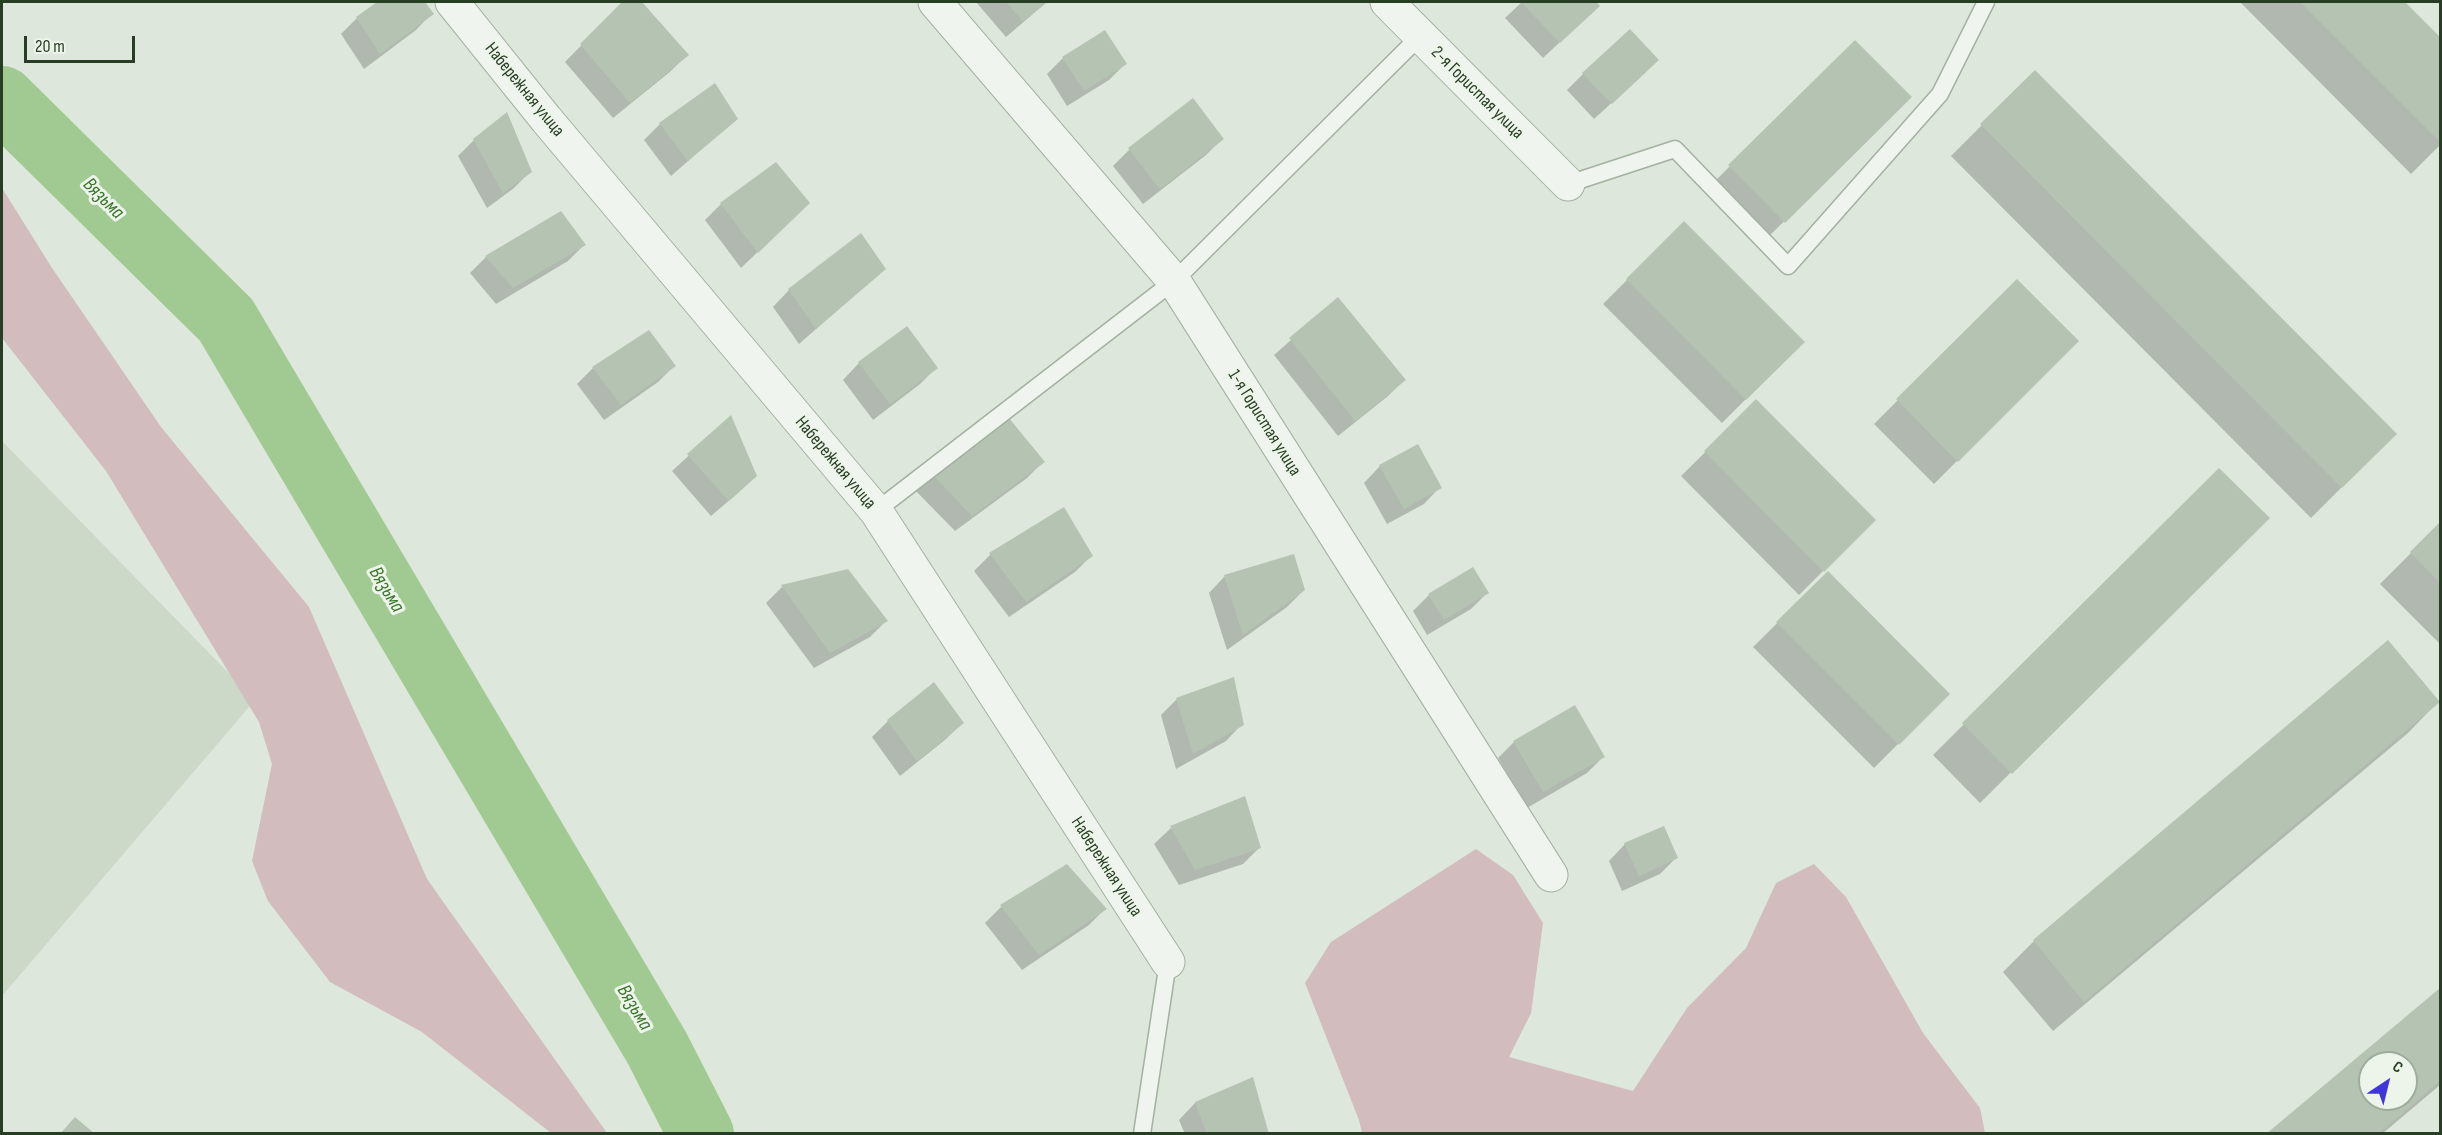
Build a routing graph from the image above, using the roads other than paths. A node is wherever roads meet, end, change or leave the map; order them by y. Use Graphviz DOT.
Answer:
graph roads {
  1 [pos="452,2"];
  2 [pos="935,2"];
  3 [pos="1387,2"];
  4 [pos="1986,2"];
  5 [pos="1420,35"];
  6 [pos="1568,184"];
  7 [pos="1174,281"];
  8 [pos="876,511"];
  9 [pos="1551,875"];
  10 [pos="1168,963"];
  11 [pos="1142,1134"];
  1 -- 8 [label="street, Набережная улица"];
  2 -- 7 [label="street, 1-я Гористая улица"];
  3 -- 5 [label="street, 2-я Гористая улица"];
  4 -- 6 [label="lane"];
  5 -- 6 [label="street, 2-я Гористая улица"];
  5 -- 7 [label="lane"];
  7 -- 8 [label="lane"];
  7 -- 9 [label="street, 1-я Гористая улица"];
  8 -- 10 [label="street, Набережная улица"];
  10 -- 11 [label="lane"];
}
